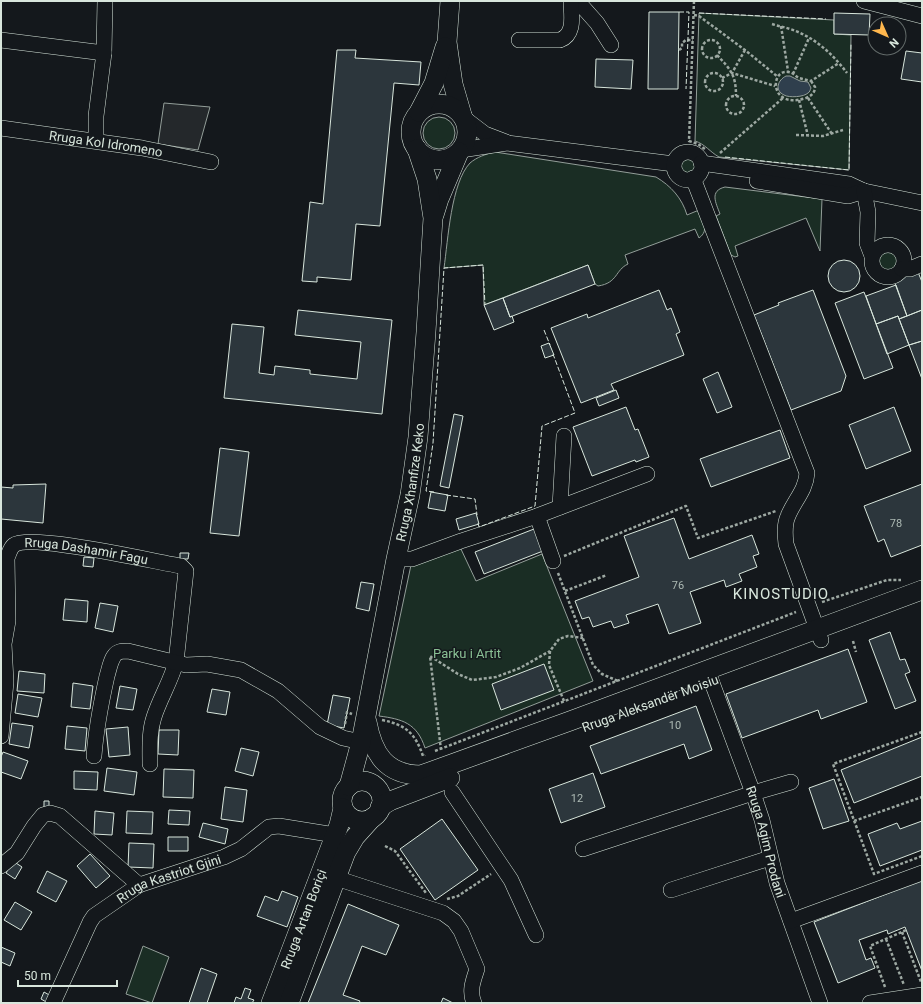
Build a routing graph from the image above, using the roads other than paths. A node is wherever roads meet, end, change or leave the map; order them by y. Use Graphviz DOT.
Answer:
graph roads {
  1 [pos="106,1"];
  2 [pos="450,1"];
  3 [pos="571,1"];
  4 [pos="581,1"];
  5 [pos="864,1"];
  6 [pos="885,3"];
  7 [pos="922,16"];
  8 [pos="1,40"];
  9 [pos="519,40"];
  10 [pos="447,42"];
  11 [pos="611,45"];
  12 [pos="104,53"];
  13 [pos="418,112"];
  14 [pos="463,117"];
  15 [pos="1,128"];
  16 [pos="96,140"];
  17 [pos="507,143"];
  18 [pos="416,149"];
  19 [pos="460,151"];
  20 [pos="211,162"];
  21 [pos="674,164"];
  22 [pos="700,166"];
  23 [pos="864,191"];
  24 [pos="922,202"];
  25 [pos="433,218"];
  26 [pos="872,256"];
  27 [pos="922,264"];
  28 [pos="902,269"];
  29 [pos="564,436"];
  30 [pos="647,474"];
  31 [pos="560,507"];
  32 [pos="537,516"];
  33 [pos="396,559"];
  34 [pos="553,560"];
  35 [pos="915,584"];
  36 [pos="922,603"];
  37 [pos="819,635"];
  38 [pos="176,662"];
  39 [pos="711,680"];
  40 [pos="365,716"];
  41 [pos="1,736"];
  42 [pos="360,742"];
  43 [pos="94,756"];
  44 [pos="150,764"];
  45 [pos="421,775"];
  46 [pos="791,782"];
  47 [pos="348,786"];
  48 [pos="452,792"];
  49 [pos="754,793"];
  50 [pos="375,799"];
  51 [pos="343,808"];
  52 [pos="335,835"];
  53 [pos="583,848"];
  54 [pos="770,858"];
  55 [pos="1,866"];
  56 [pos="922,873"];
  57 [pos="334,883"];
  58 [pos="139,885"];
  59 [pos="671,890"];
  60 [pos="791,921"];
  61 [pos="536,935"];
  62 [pos="916,996"];
  63 [pos="888,1001"];
  64 [pos="53,1003"];
  65 [pos="271,1003"];
  66 [pos="289,1003"];
  67 [pos="474,1003"];
  68 [pos="820,1003"];
  69 [pos="870,1003"];
  1 -- 12 [label="street"];
  2 -- 10 [label="main road"];
  3 -- 9 [label="street"];
  4 -- 11 [label="street"];
  5 -- 6 [label="street"];
  6 -- 7 [label="street"];
  8 -- 12 [label="street"];
  10 -- 13 [label="main road"];
  10 -- 14 [label="main road"];
  12 -- 16 [label="street"];
  13 -- 14 [label="main road"];
  13 -- 18 [label="main road"];
  14 -- 17 [label="street"];
  14 -- 19 [label="main road"];
  15 -- 16 [label="street, Rruga Kol Idromeno"];
  16 -- 20 [label="street, Rruga Kol Idromeno"];
  17 -- 19 [label="street"];
  17 -- 21 [label="street"];
  18 -- 19 [label="main road"];
  18 -- 25 [label="main road, Rruga Xhanfize Keko"];
  19 -- 25 [label="main road, Rruga Xhanfize Keko"];
  21 -- 22 [label="street"];
  21 -- 22 [label="street"];
  22 -- 23 [label="street"];
  22 -- 37 [label="street"];
  23 -- 24 [label="street"];
  23 -- 26 [label="street"];
  25 -- 33 [label="main road, Rruga Xhanfize Keko"];
  26 -- 28 [label="street"];
  26 -- 28 [label="street"];
  27 -- 28 [label="street"];
  29 -- 31 [label="street"];
  30 -- 31 [label="street"];
  31 -- 32 [label="street"];
  32 -- 33 [label="street"];
  32 -- 34 [label="street"];
  33 -- 40 [label="main road, Rruga Xhanfize Keko"];
  35 -- 37 [label="main road, Rruga Aleksandër Moisiu"];
  36 -- 37 [label="main road, Rruga Aleksandër Moisiu"];
  37 -- 39 [label="main road, Rruga Aleksandër Moisiu"];
  37 -- 45 [label="main road, Rruga Aleksandër Moisiu"];
  38 -- 41 [label="street, Rruga Dashamir Fagu"];
  38 -- 42 [label="street"];
  38 -- 43 [label="street"];
  38 -- 44 [label="street"];
  39 -- 49 [label="street, Rruga Agim Prodani"];
  39 -- 50 [label="main road, Rruga Aleksandër Moisiu"];
  40 -- 42 [label="main road, Rruga Xhanfize Keko"];
  40 -- 45 [label="main road"];
  42 -- 47 [label="main road, Rruga Xhanfize Keko"];
  42 -- 50 [label="main road"];
  45 -- 50 [label="main road"];
  46 -- 49 [label="street"];
  47 -- 50 [label="main road"];
  47 -- 51 [label="main road"];
  48 -- 61 [label="street"];
  49 -- 53 [label="street"];
  49 -- 54 [label="street, Rruga Agim Prodani"];
  50 -- 51 [label="main road"];
  50 -- 57 [label="main road, Rruga Artan Boriçi"];
  51 -- 52 [label="main road, Rruga Artan Boriçi"];
  52 -- 58 [label="street, Rruga Kastriot Gjini"];
  52 -- 65 [label="main road, Rruga Artan Boriçi"];
  54 -- 59 [label="street"];
  54 -- 60 [label="street, Rruga Agim Prodani"];
  55 -- 58 [label="street"];
  56 -- 60 [label="street"];
  57 -- 66 [label="main road, Rruga Artan Boriçi"];
  57 -- 67 [label="street"];
  58 -- 64 [label="street, Rruga Kastriot Gjini"];
  60 -- 68 [label="street, Rruga Agim Prodani"];
  62 -- 63 [label="street"];
  63 -- 69 [label="street"];
}
